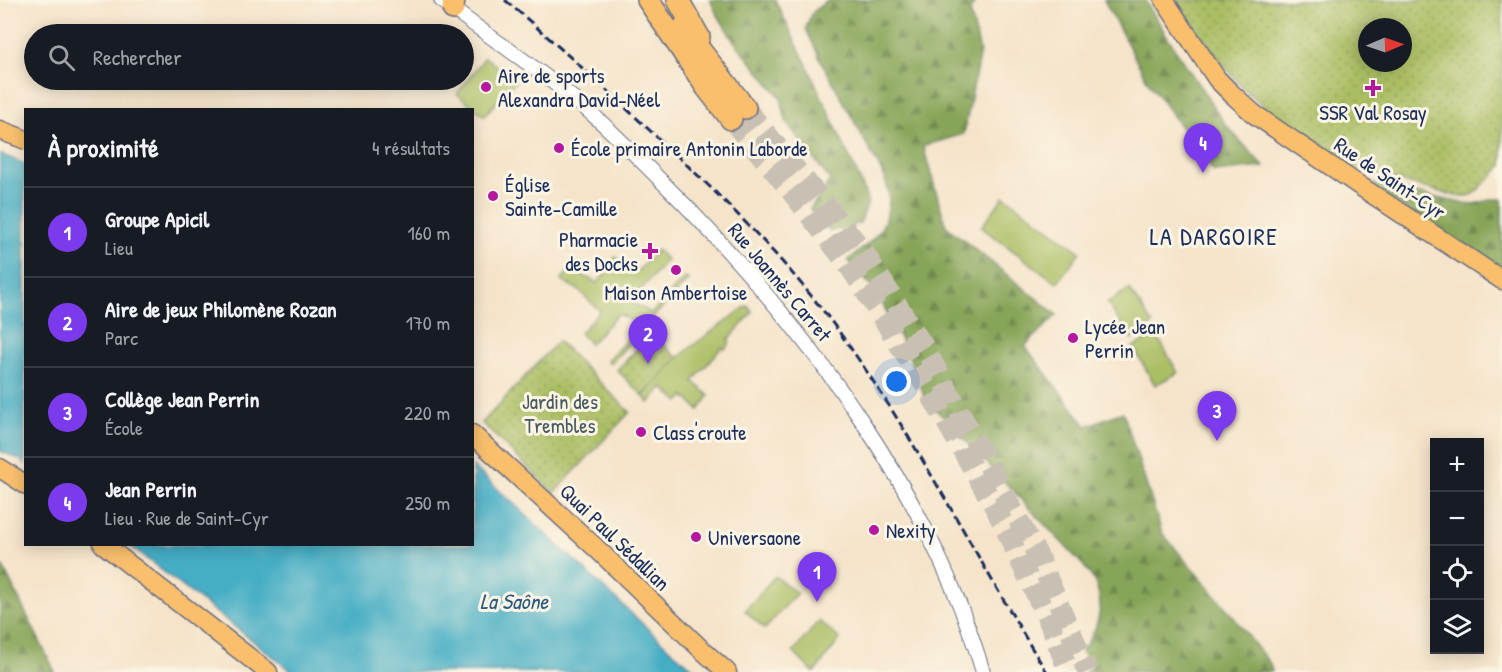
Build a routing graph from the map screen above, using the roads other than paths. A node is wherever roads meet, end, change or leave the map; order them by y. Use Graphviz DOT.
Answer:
graph roads {
  1 [pos="642,0"];
  2 [pos="648,0"];
  3 [pos="664,0"];
  4 [pos="678,0"];
  5 [pos="1164,0"];
  6 [pos="449,3"];
  7 [pos="686,57"];
  8 [pos="737,108"];
  9 [pos="0,130"];
  10 [pos="24,139"];
  11 [pos="1502,280"];
  12 [pos="474,436"];
  13 [pos="0,468"];
  14 [pos="24,484"];
  15 [pos="106,546"];
  16 [pos="268,672"];
  17 [pos="727,672"];
  18 [pos="983,672"];
  1 -- 7 [label="highway"];
  2 -- 7 [label="highway"];
  3 -- 8 [label="highway"];
  4 -- 8 [label="highway"];
  5 -- 11 [label="main road, Rue de Saint-Cyr"];
  6 -- 18 [label="street, Rue Joannès Carret"];
  7 -- 8 [label="highway"];
  9 -- 10 [label="main road"];
  12 -- 17 [label="main road, Quai Paul Sédallian"];
  13 -- 14 [label="main road"];
  15 -- 16 [label="main road"];
}
